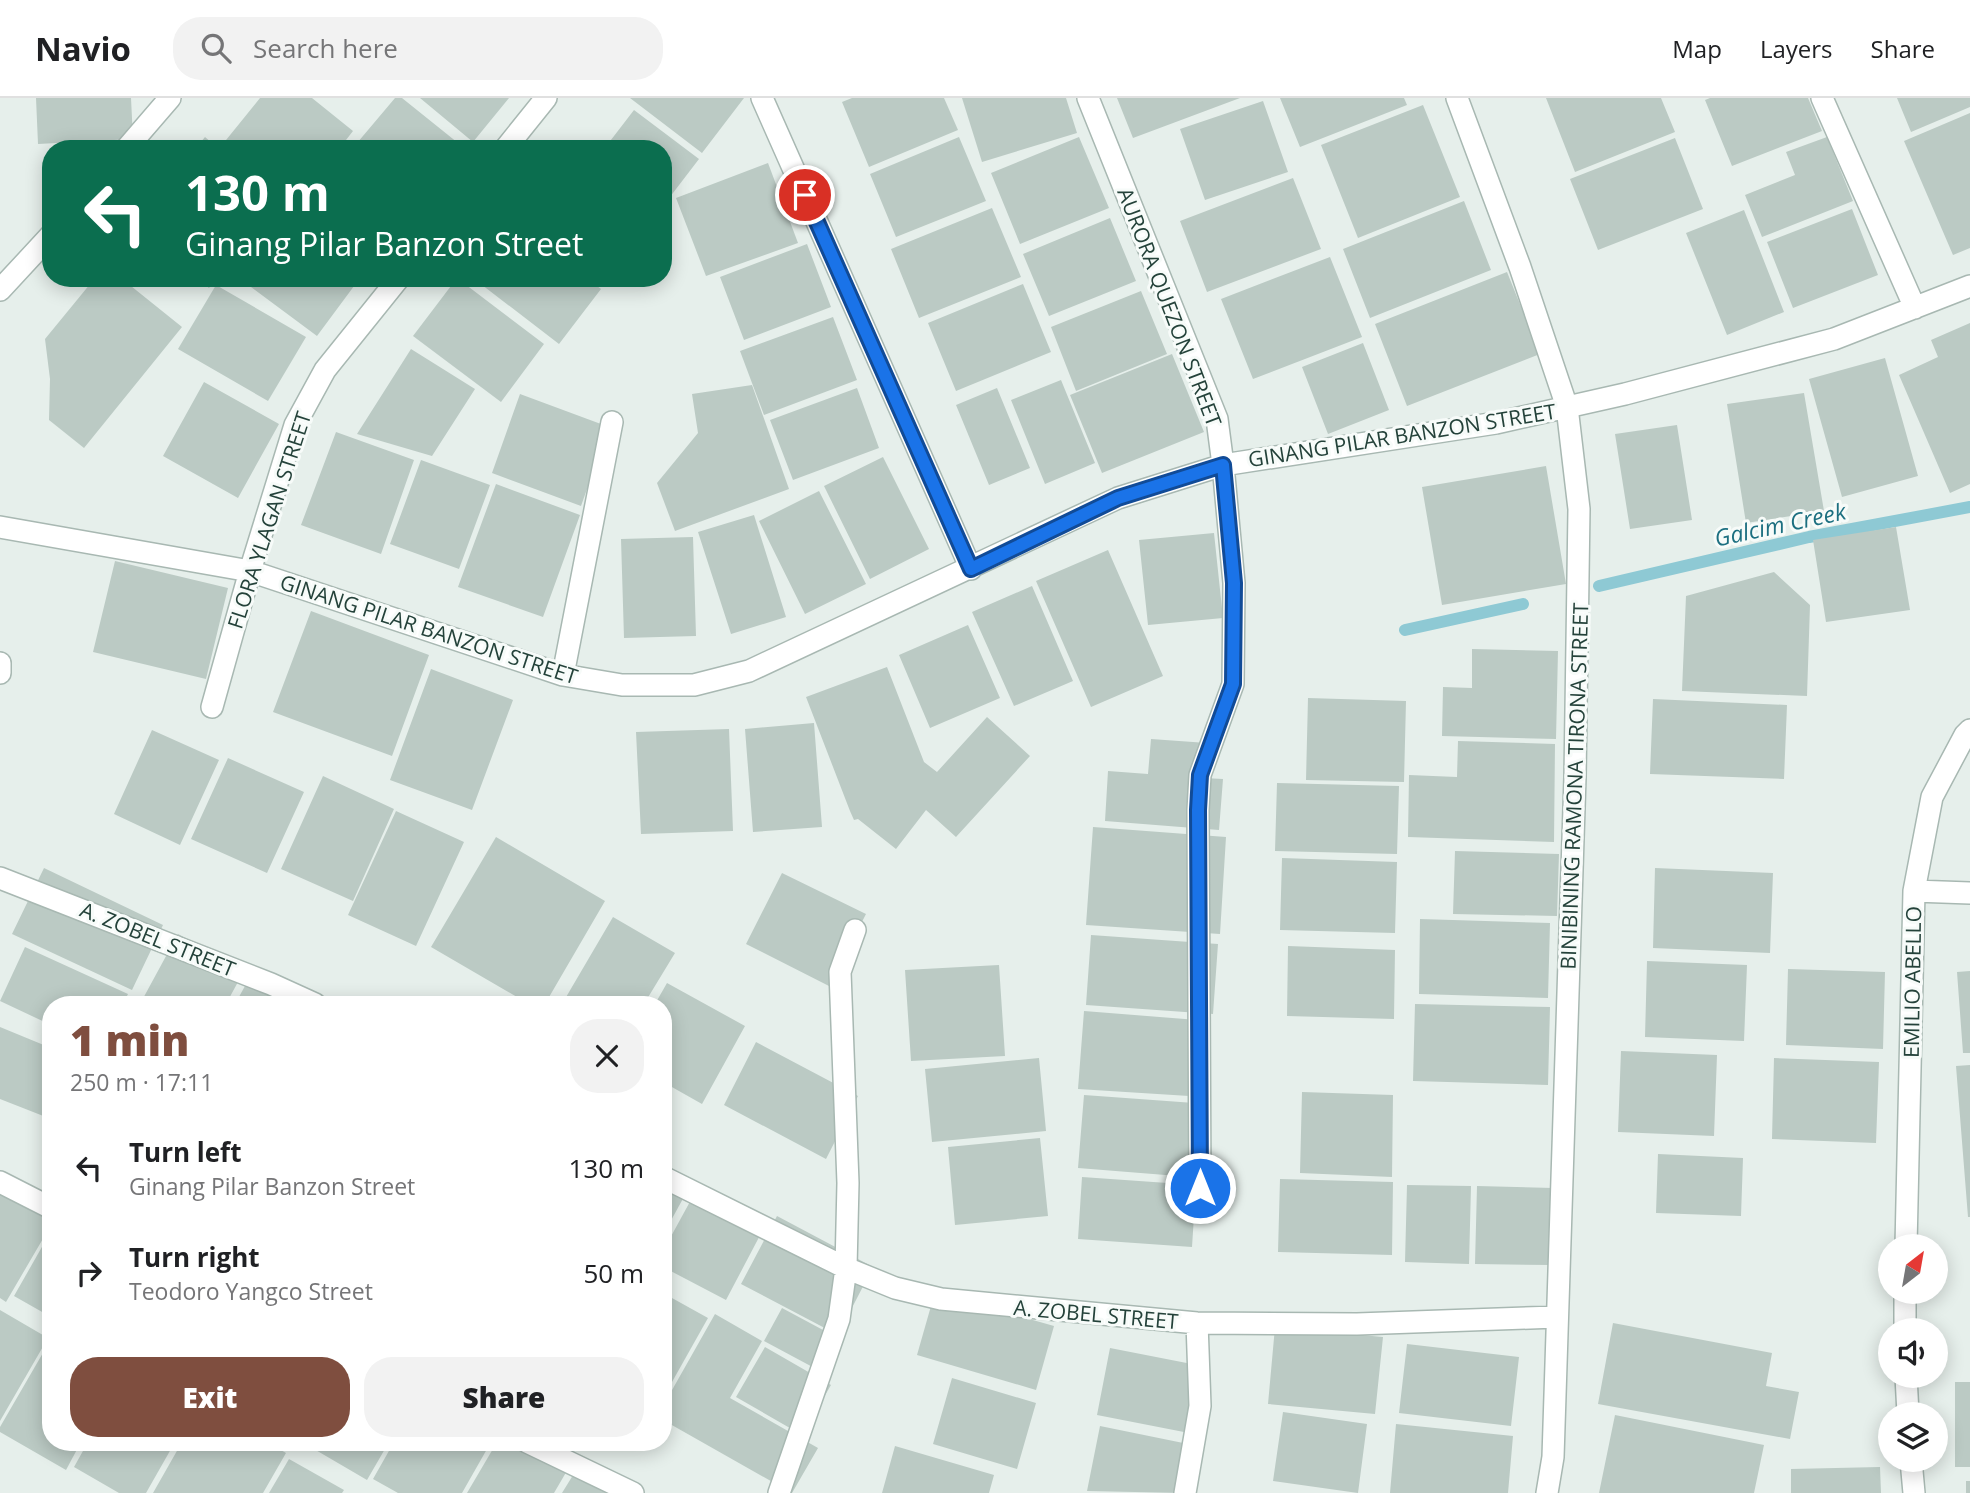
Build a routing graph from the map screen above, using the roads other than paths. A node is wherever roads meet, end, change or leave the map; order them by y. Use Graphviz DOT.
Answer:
graph roads {
  1 [pos="170,98"];
  2 [pos="546,98"];
  3 [pos="762,98"];
  4 [pos="1088,98"];
  5 [pos="1457,98"];
  6 [pos="1822,98"];
  7 [pos="134,140"];
  8 [pos="512,140"];
  9 [pos="42,245"];
  10 [pos="1970,286"];
  11 [pos="392,287"];
  12 [pos="0,290"];
  13 [pos="1915,308"];
  14 [pos="1567,407"];
  15 [pos="612,422"];
  16 [pos="1223,465"];
  17 [pos="0,527"];
  18 [pos="971,569"];
  19 [pos="250,571"];
  20 [pos="0,663"];
  21 [pos="0,673"];
  22 [pos="563,675"];
  23 [pos="212,707"];
  24 [pos="1970,730"];
  25 [pos="0,877"];
  26 [pos="1914,891"];
  27 [pos="1970,893"];
  28 [pos="855,930"];
  29 [pos="297,996"];
  30 [pos="672,1181"];
  31 [pos="0,1182"];
  32 [pos="1200,1188"];
  33 [pos="42,1203"];
  34 [pos="1906,1234"];
  35 [pos="846,1268"];
  36 [pos="1556,1317"];
  37 [pos="1196,1323"];
  38 [pos="546,1451"];
  39 [pos="1912,1472"];
  40 [pos="633,1493"];
  41 [pos="779,1493"];
  42 [pos="1185,1493"];
  43 [pos="1547,1493"];
  44 [pos="1914,1493"];
  1 -- 7 [label="street"];
  2 -- 8 [label="street"];
  3 -- 18 [label="street"];
  4 -- 16 [label="street, AURORA QUEZON STREET"];
  5 -- 14 [label="street, BINIBINING RAMONA TIRONA STREET"];
  6 -- 13 [label="street"];
  9 -- 12 [label="street"];
  10 -- 13 [label="street, GINANG PILAR BANZON STREET"];
  11 -- 19 [label="street, FLORA YLAGAN STREET"];
  13 -- 14 [label="street, GINANG PILAR BANZON STREET"];
  14 -- 16 [label="street, GINANG PILAR BANZON STREET"];
  14 -- 36 [label="street, BINIBINING RAMONA TIRONA STREET"];
  15 -- 22 [label="street"];
  16 -- 18 [label="street, GINANG PILAR BANZON STREET"];
  16 -- 32 [label="street, AURORA QUEZON STREET"];
  17 -- 19 [label="street, GINANG PILAR BANZON STREET"];
  18 -- 22 [label="street, GINANG PILAR BANZON STREET"];
  19 -- 22 [label="street, GINANG PILAR BANZON STREET"];
  19 -- 23 [label="street, FLORA YLAGAN STREET"];
  20 -- 21 [label="street"];
  24 -- 26 [label="street, EMILIO ABELLO"];
  25 -- 29 [label="street, A. ZOBEL STREET"];
  26 -- 27 [label="street"];
  26 -- 34 [label="street, EMILIO ABELLO"];
  28 -- 35 [label="street"];
  30 -- 35 [label="street, A. ZOBEL STREET"];
  31 -- 33 [label="street"];
  35 -- 37 [label="street, A. ZOBEL STREET"];
  35 -- 41 [label="street"];
  36 -- 37 [label="street, A. ZOBEL STREET"];
  36 -- 43 [label="street, BINIBINING RAMONA TIRONA STREET"];
  37 -- 42 [label="street"];
  38 -- 40 [label="street"];
  39 -- 44 [label="street"];
}
